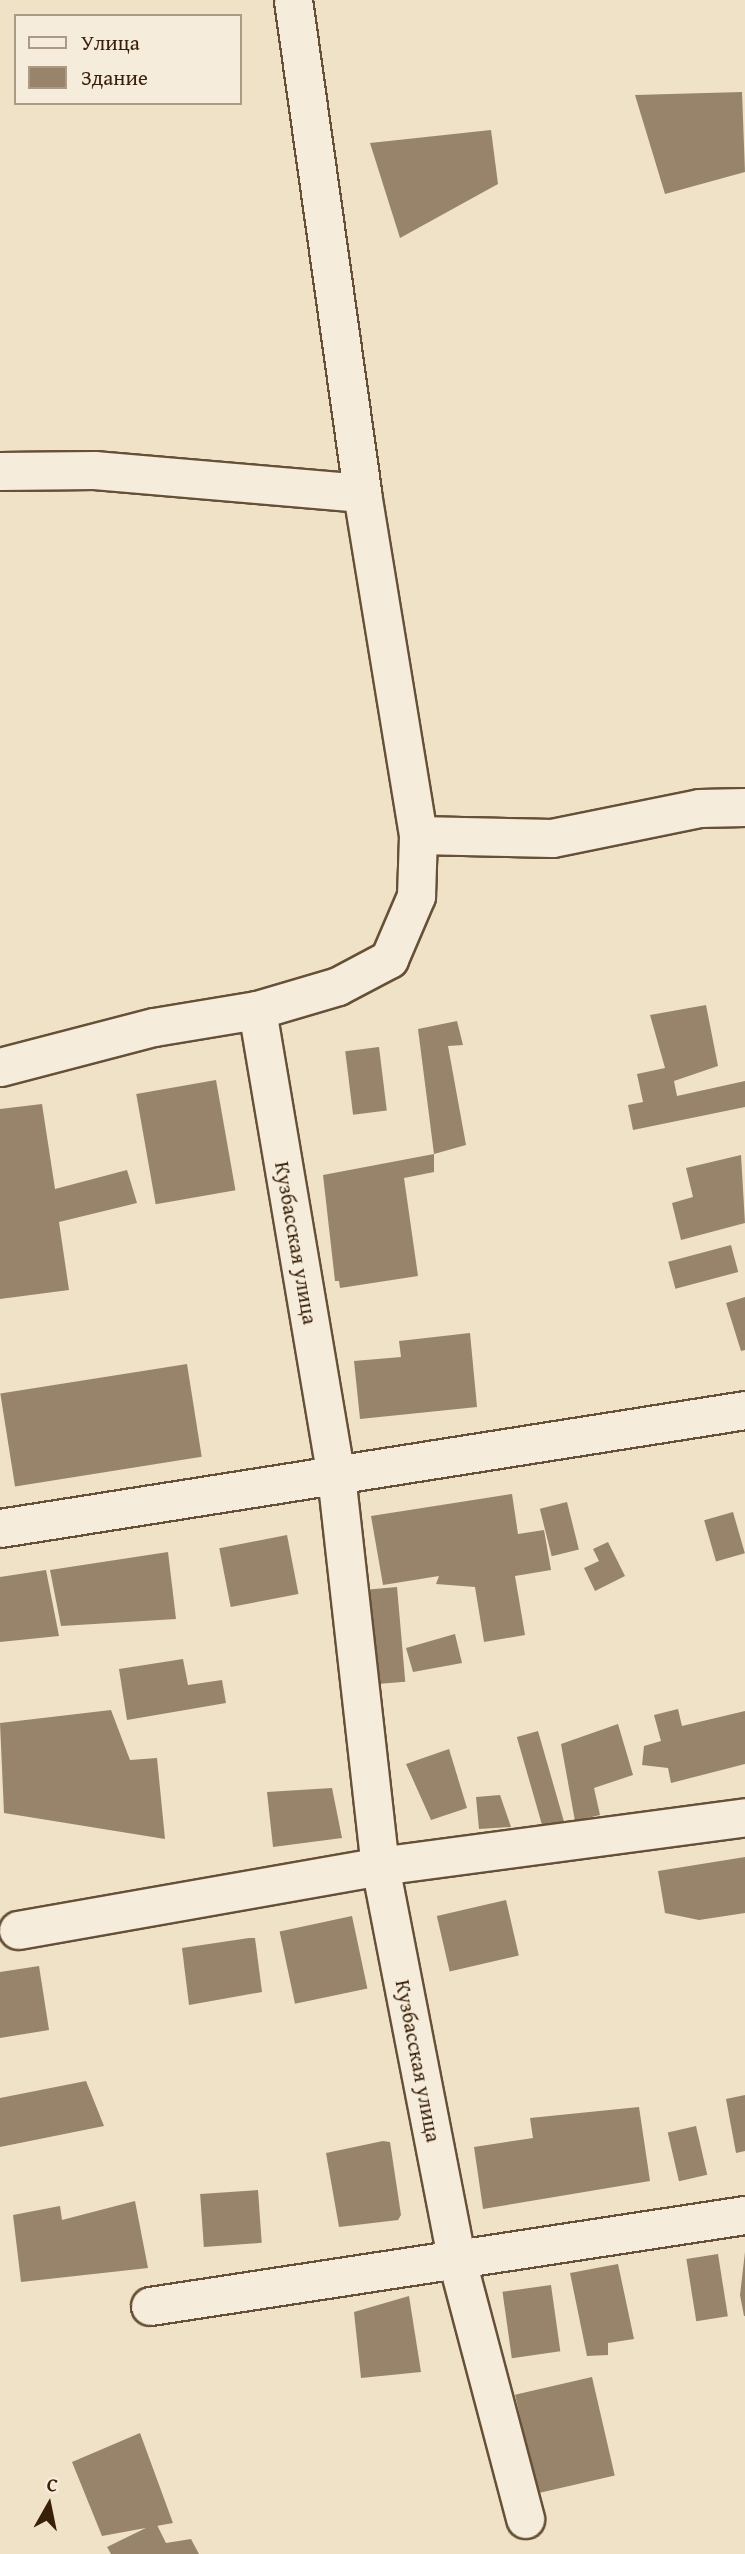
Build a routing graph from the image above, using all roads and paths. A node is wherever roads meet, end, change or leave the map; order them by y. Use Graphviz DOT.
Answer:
graph roads {
  1 [pos="293,0"];
  2 [pos="0,471"];
  3 [pos="362,493"];
  4 [pos="745,807"];
  5 [pos="418,835"];
  6 [pos="257,1010"];
  7 [pos="0,1067"];
  8 [pos="745,1410"];
  9 [pos="336,1475"];
  10 [pos="0,1528"];
  11 [pos="745,1817"];
  12 [pos="380,1866"];
  13 [pos="18,1930"];
  14 [pos="745,2215"];
  15 [pos="456,2257"];
  16 [pos="150,2306"];
  17 [pos="526,2519"];
  1 -- 3 [label="street"];
  2 -- 3 [label="street"];
  3 -- 5 [label="street"];
  4 -- 5 [label="street"];
  5 -- 6 [label="street"];
  6 -- 7 [label="street"];
  6 -- 9 [label="street, Кузбасская улица"];
  8 -- 9 [label="street"];
  9 -- 10 [label="street"];
  9 -- 12 [label="street, Кузбасская улица"];
  11 -- 12 [label="street"];
  12 -- 13 [label="street"];
  12 -- 15 [label="street, Кузбасская улица"];
  14 -- 15 [label="street"];
  15 -- 16 [label="street"];
  15 -- 17 [label="street, Кузбасская улица"];
}
